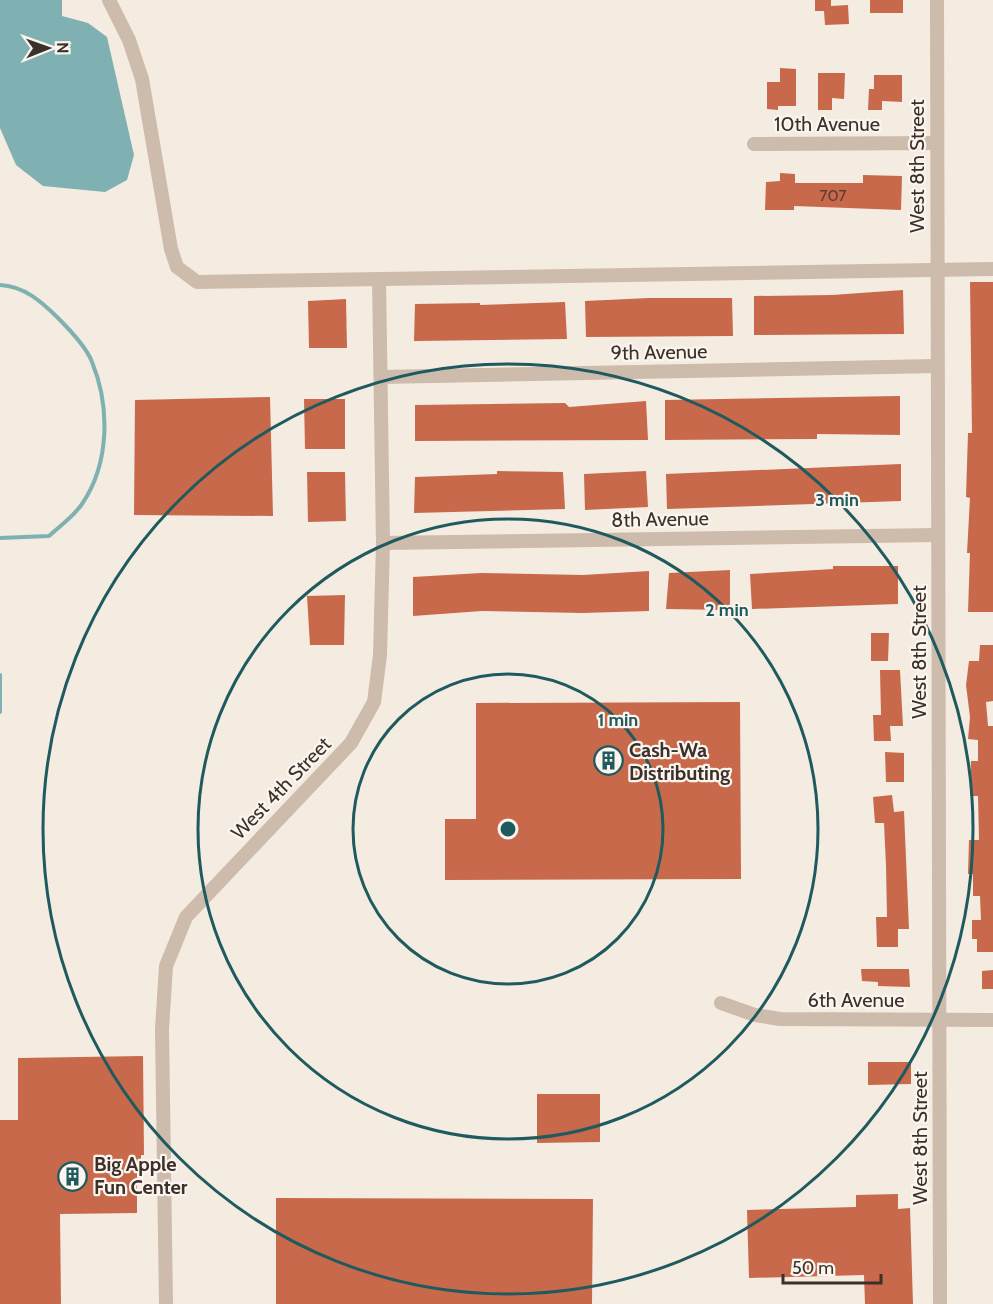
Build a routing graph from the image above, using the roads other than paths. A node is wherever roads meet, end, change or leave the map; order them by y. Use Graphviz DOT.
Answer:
graph roads {
  1 [pos="109,0"];
  2 [pos="937,0"];
  3 [pos="936,143"];
  4 [pos="754,144"];
  5 [pos="993,269"];
  6 [pos="936,271"];
  7 [pos="379,279"];
  8 [pos="937,366"];
  9 [pos="381,376"];
  10 [pos="938,535"];
  11 [pos="383,543"];
  12 [pos="721,1003"];
  13 [pos="940,1020"];
  14 [pos="993,1020"];
  15 [pos="166,1304"];
  16 [pos="940,1304"];
  1 -- 7 [label="street"];
  2 -- 3 [label="street, West 8th Street"];
  3 -- 4 [label="street, 10th Avenue"];
  3 -- 6 [label="street, West 8th Street"];
  5 -- 6 [label="street"];
  6 -- 7 [label="street"];
  6 -- 8 [label="street, West 8th Street"];
  7 -- 9 [label="street, West 4th Street"];
  8 -- 9 [label="street, 9th Avenue"];
  8 -- 10 [label="street, West 8th Street"];
  9 -- 11 [label="street, West 4th Street"];
  10 -- 11 [label="street, 8th Avenue"];
  10 -- 13 [label="street, West 8th Street"];
  11 -- 15 [label="street, West 4th Street"];
  12 -- 13 [label="street, 6th Avenue"];
  13 -- 14 [label="street, 6th Avenue"];
  13 -- 16 [label="street, West 8th Street"];
}
